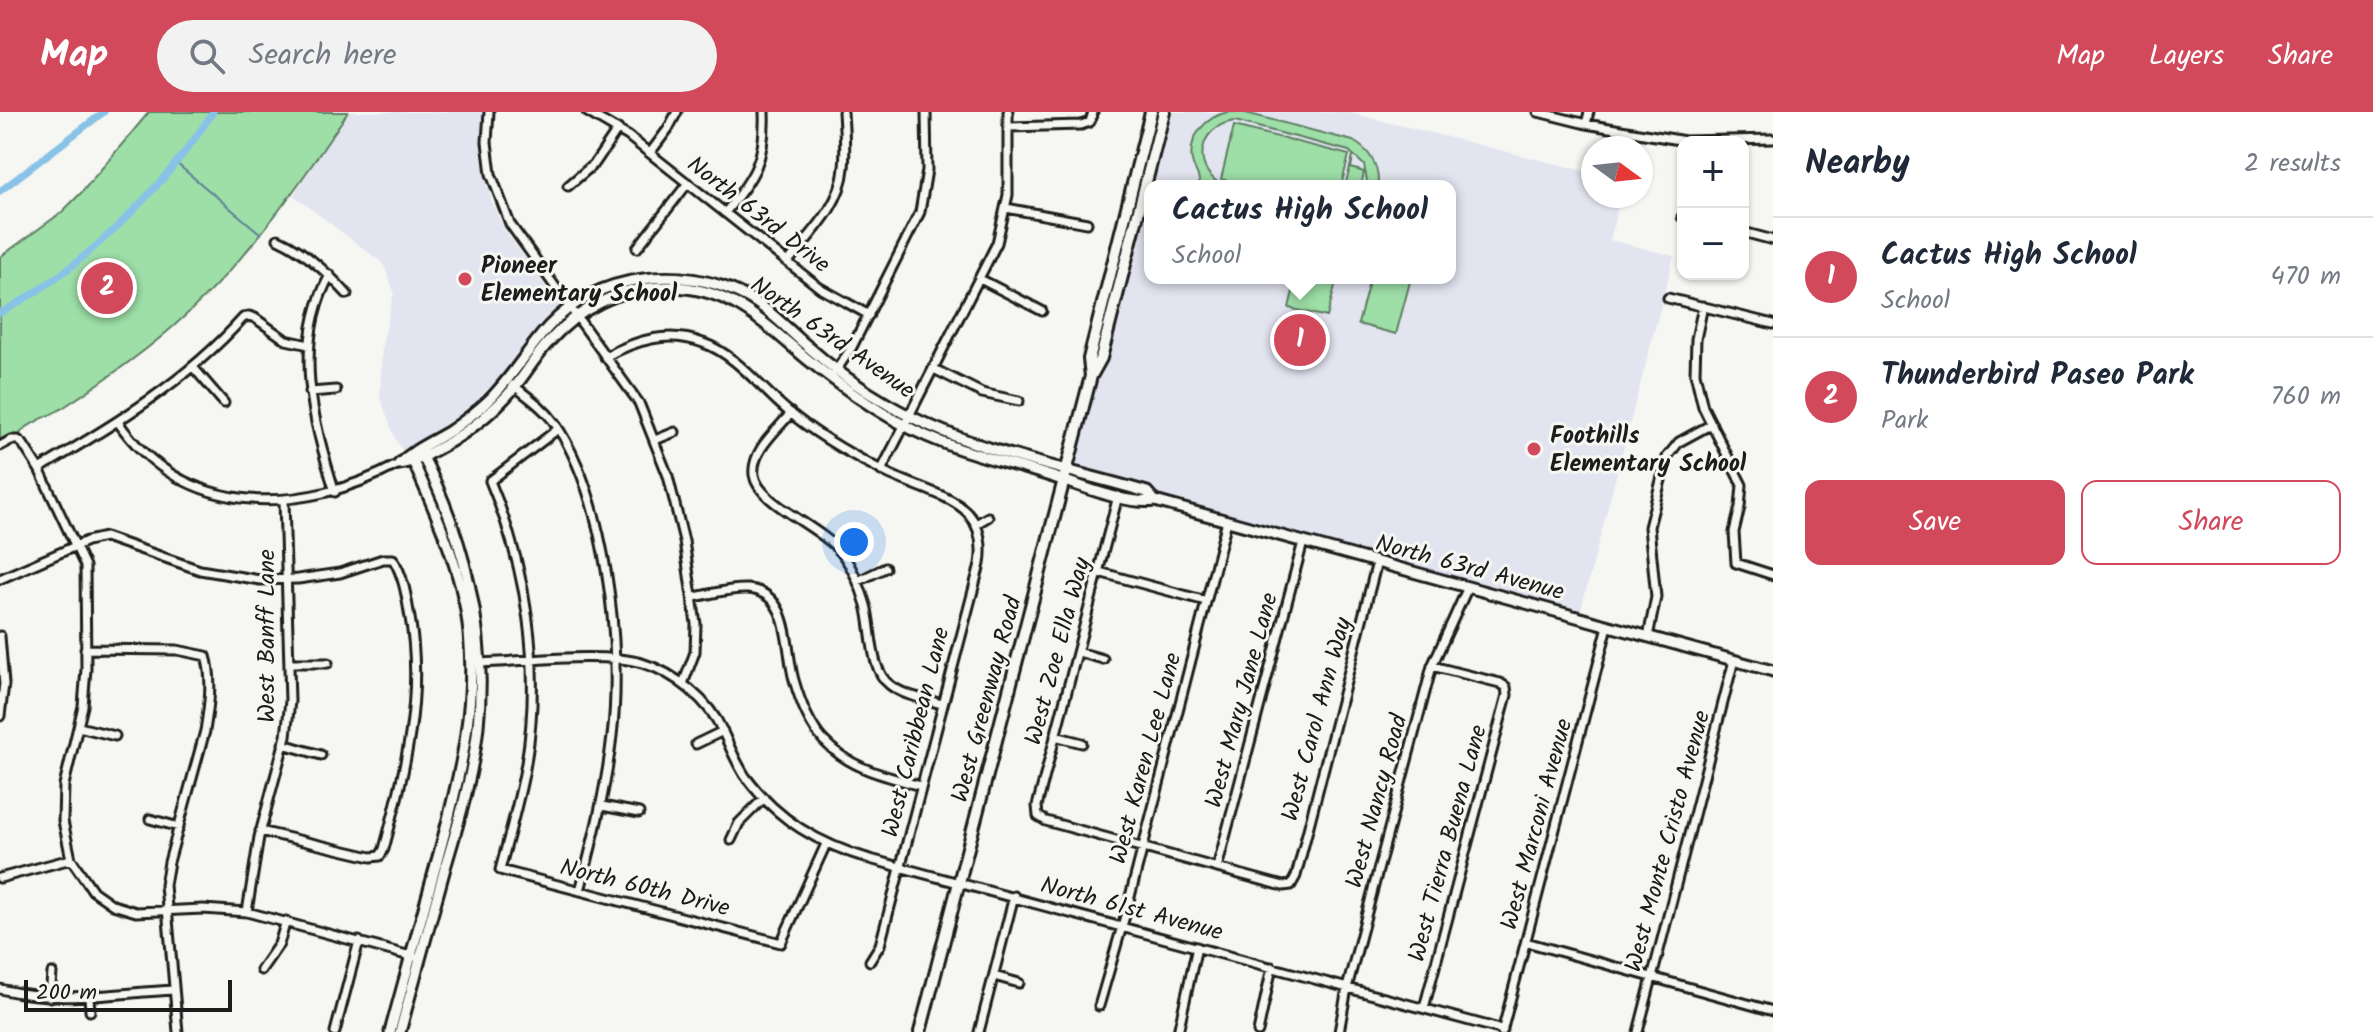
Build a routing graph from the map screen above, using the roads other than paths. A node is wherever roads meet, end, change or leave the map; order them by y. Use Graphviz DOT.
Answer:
graph roads {
  1 [pos="489,112"];
  2 [pos="587,112"];
  3 [pos="677,112"];
  4 [pos="764,112"];
  5 [pos="843,112"];
  6 [pos="926,112"];
  7 [pos="1008,112"];
  8 [pos="1093,112"];
  9 [pos="1151,112"];
  10 [pos="1164,112"];
  11 [pos="1538,112"];
  12 [pos="1589,112"];
  13 [pos="1586,124"];
  14 [pos="1009,127"];
  15 [pos="618,129"];
  16 [pos="1773,139"];
  17 [pos="650,153"];
  18 [pos="1147,180"];
  19 [pos="688,183"];
  20 [pos="568,186"];
  21 [pos="1144,190"];
  22 [pos="1006,208"];
  23 [pos="725,213"];
  24 [pos="1125,214"];
  25 [pos="1136,221"];
  26 [pos="1087,223"];
  27 [pos="1749,234"];
  28 [pos="278,239"];
  29 [pos="1773,240"];
  30 [pos="637,248"];
  31 [pos="788,262"];
  32 [pos="330,275"];
  33 [pos="980,279"];
  34 [pos="347,294"];
  35 [pos="1668,298"];
  36 [pos="1703,306"];
  37 [pos="1042,311"];
  38 [pos="573,312"];
  39 [pos="869,315"];
  40 [pos="1773,324"];
  41 [pos="309,345"];
  42 [pos="605,357"];
  43 [pos="193,367"];
  44 [pos="934,369"];
  45 [pos="833,374"];
  46 [pos="1091,376"];
  47 [pos="511,384"];
  48 [pos="336,390"];
  49 [pos="310,392"];
  50 [pos="1019,401"];
  51 [pos="224,403"];
  52 [pos="791,413"];
  53 [pos="907,421"];
  54 [pos="118,422"];
  55 [pos="1712,424"];
  56 [pos="558,429"];
  57 [pos="675,432"];
  58 [pos="655,440"];
  59 [pos="0,446"];
  60 [pos="416,455"];
  61 [pos="399,464"];
  62 [pos="39,469"];
  63 [pos="881,471"];
  64 [pos="1065,475"];
  65 [pos="335,492"];
  66 [pos="1118,496"];
  67 [pos="284,501"];
  68 [pos="1155,501"];
  69 [pos="988,517"];
  70 [pos="1227,521"];
  71 [pos="976,524"];
  72 [pos="1303,542"];
  73 [pos="77,546"];
  74 [pos="1377,562"];
  75 [pos="885,568"];
  76 [pos="1099,572"];
  77 [pos="1773,575"];
  78 [pos="0,579"];
  79 [pos="287,580"];
  80 [pos="858,581"];
  81 [pos="1468,587"];
  82 [pos="694,597"];
  83 [pos="1206,601"];
  84 [pos="1608,626"];
  85 [pos="0,636"];
  86 [pos="1648,637"];
  87 [pos="85,649"];
  88 [pos="1078,652"];
  89 [pos="614,658"];
  90 [pos="1103,659"];
  91 [pos="1734,660"];
  92 [pos="532,661"];
  93 [pos="290,663"];
  94 [pos="328,663"];
  95 [pos="475,663"];
  96 [pos="1432,666"];
  97 [pos="1773,671"];
  98 [pos="683,684"];
  99 [pos="942,704"];
  100 [pos="0,716"];
  101 [pos="79,727"];
  102 [pos="723,731"];
  103 [pos="115,736"];
  104 [pos="1055,736"];
  105 [pos="1082,743"];
  106 [pos="283,744"];
  107 [pos="696,744"];
  108 [pos="321,755"];
  109 [pos="921,786"];
  110 [pos="764,798"];
  111 [pos="602,806"];
  112 [pos="639,813"];
  113 [pos="150,819"];
  114 [pos="179,827"];
  115 [pos="260,831"];
  116 [pos="731,840"];
  117 [pos="826,844"];
  118 [pos="1143,846"];
  119 [pos="71,859"];
  120 [pos="901,866"];
  121 [pos="1217,868"];
  122 [pos="0,878"];
  123 [pos="959,881"];
  124 [pos="580,891"];
  125 [pos="1014,896"];
  126 [pos="167,912"];
  127 [pos="247,912"];
  128 [pos="286,921"];
  129 [pos="1122,925"];
  130 [pos="359,941"];
  131 [pos="1526,942"];
  132 [pos="1197,947"];
  133 [pos="416,957"];
  134 [pos="870,961"];
  135 [pos="1272,967"];
  136 [pos="261,970"];
  137 [pos="52,973"];
  138 [pos="994,976"];
  139 [pos="1652,977"];
  140 [pos="1019,983"];
  141 [pos="1347,988"];
  142 [pos="0,989"];
  143 [pos="174,990"];
  144 [pos="50,997"];
  145 [pos="89,997"];
  146 [pos="1099,1006"];
  147 [pos="1424,1008"];
  148 [pos="90,1011"];
  149 [pos="1773,1011"];
  150 [pos="1502,1031"];
  151 [pos="178,1032"];
  152 [pos="335,1032"];
  153 [pos="390,1032"];
  154 [pos="400,1032"];
  155 [pos="920,1032"];
  156 [pos="979,1032"];
  157 [pos="1178,1032"];
  158 [pos="1258,1032"];
  159 [pos="1339,1032"];
  160 [pos="1638,1032"];
  1 -- 38 [label="street"];
  2 -- 15 [label="street, North 63rd Drive"];
  3 -- 17 [label="street"];
  4 -- 23 [label="street"];
  5 -- 31 [label="street"];
  6 -- 39 [label="street"];
  7 -- 14 [label="street"];
  8 -- 14 [label="street"];
  9 -- 24 [label="main road, West Greenway Road"];
  10 -- 18 [label="main road, West Greenway Road"];
  11 -- 13 [label="street"];
  12 -- 13 [label="street"];
  13 -- 16 [label="street"];
  14 -- 22 [label="street"];
  15 -- 17 [label="street, North 63rd Drive"];
  15 -- 20 [label="street"];
  17 -- 19 [label="street, North 63rd Drive"];
  19 -- 23 [label="street, North 63rd Drive"];
  19 -- 30 [label="street"];
  21 -- 25 [label="main road, West Greenway Road"];
  22 -- 26 [label="street"];
  22 -- 33 [label="street"];
  23 -- 31 [label="street, North 63rd Drive"];
  24 -- 25 [label="main road"];
  24 -- 46 [label="main road, West Greenway Road"];
  25 -- 46 [label="main road, West Greenway Road"];
  27 -- 29 [label="street"];
  28 -- 32 [label="street"];
  31 -- 39 [label="street, North 63rd Drive"];
  32 -- 34 [label="street"];
  32 -- 41 [label="street"];
  33 -- 37 [label="street"];
  33 -- 44 [label="street"];
  35 -- 36 [label="street"];
  36 -- 40 [label="street"];
  36 -- 55 [label="street"];
  38 -- 42 [label="street"];
  38 -- 45 [label="street, North 63rd Avenue"];
  38 -- 47 [label="street, North 63rd Avenue"];
  39 -- 45 [label="street"];
  41 -- 43 [label="street"];
  41 -- 49 [label="street"];
  42 -- 52 [label="street"];
  42 -- 58 [label="street"];
  43 -- 51 [label="street"];
  43 -- 54 [label="street"];
  44 -- 50 [label="street"];
  44 -- 53 [label="street"];
  45 -- 53 [label="street, North 63rd Avenue"];
  46 -- 64 [label="main road, West Greenway Road"];
  47 -- 56 [label="street"];
  47 -- 60 [label="street, North 63rd Avenue"];
  48 -- 49 [label="street"];
  49 -- 65 [label="street"];
  52 -- 63 [label="street"];
  52 -- 80 [label="street"];
  53 -- 63 [label="street"];
  53 -- 64 [label="street, North 63rd Avenue"];
  54 -- 62 [label="street"];
  54 -- 67 [label="street, North 63rd Avenue"];
  55 -- 77 [label="street"];
  55 -- 86 [label="street"];
  56 -- 89 [label="street"];
  56 -- 92 [label="street"];
  57 -- 58 [label="street"];
  58 -- 82 [label="street"];
  59 -- 62 [label="street"];
  60 -- 61 [label="street, North 63rd Avenue"];
  60 -- 95 [label="street"];
  61 -- 65 [label="street, North 63rd Avenue"];
  62 -- 73 [label="street"];
  63 -- 71 [label="street"];
  64 -- 66 [label="street, North 63rd Avenue"];
  64 -- 68 [label="street, North 63rd Avenue"];
  64 -- 123 [label="main road, West Greenway Road"];
  65 -- 67 [label="street, North 63rd Avenue"];
  66 -- 68 [label="street, North 63rd Avenue"];
  66 -- 76 [label="street, West Zoe Ella Way"];
  67 -- 79 [label="street, West Banff Lane"];
  68 -- 70 [label="street, North 63rd Avenue"];
  69 -- 71 [label="street"];
  70 -- 72 [label="street, North 63rd Avenue"];
  70 -- 83 [label="street, West Karen Lee Lane"];
  71 -- 99 [label="street, West Caribbean Lane"];
  72 -- 74 [label="street, North 63rd Avenue"];
  72 -- 121 [label="street, West Mary Jane Lane"];
  73 -- 78 [label="street"];
  73 -- 79 [label="street"];
  73 -- 87 [label="street"];
  74 -- 81 [label="street, North 63rd Avenue"];
  74 -- 121 [label="street, West Carol Ann Way"];
  75 -- 80 [label="street"];
  76 -- 83 [label="street"];
  76 -- 88 [label="street, West Zoe Ella Way"];
  79 -- 93 [label="street, West Banff Lane"];
  79 -- 115 [label="street"];
  80 -- 99 [label="street"];
  81 -- 84 [label="street, North 63rd Avenue"];
  81 -- 96 [label="street, West Nancy Road"];
  82 -- 98 [label="street"];
  82 -- 109 [label="street"];
  83 -- 118 [label="street, West Karen Lee Lane"];
  84 -- 86 [label="street, North 63rd Avenue"];
  84 -- 131 [label="street, West Marconi Avenue"];
  85 -- 100 [label="street"];
  86 -- 91 [label="street, North 63rd Avenue"];
  87 -- 101 [label="street"];
  87 -- 114 [label="street"];
  88 -- 90 [label="street"];
  88 -- 104 [label="street, West Zoe Ella Way"];
  89 -- 92 [label="street, North 61st Avenue"];
  89 -- 98 [label="street, North 61st Avenue"];
  89 -- 111 [label="street"];
  91 -- 97 [label="street, North 63rd Avenue"];
  91 -- 139 [label="street, West Monte Cristo Avenue"];
  92 -- 95 [label="street, North 61st Avenue"];
  92 -- 124 [label="street, North 60th Drive"];
  93 -- 94 [label="street"];
  93 -- 106 [label="street, West Banff Lane"];
  95 -- 133 [label="street"];
  96 -- 141 [label="street, West Nancy Road"];
  96 -- 147 [label="street, West Tierra Buena Lane"];
  98 -- 102 [label="street, North 61st Avenue"];
  99 -- 109 [label="street, West Caribbean Lane"];
  101 -- 103 [label="street"];
  101 -- 119 [label="street"];
  102 -- 107 [label="street"];
  102 -- 110 [label="street, North 61st Avenue"];
  104 -- 105 [label="street"];
  104 -- 118 [label="street, West Zoe Ella Way"];
  106 -- 108 [label="street"];
  106 -- 115 [label="street, West Banff Lane"];
  109 -- 120 [label="street, West Caribbean Lane"];
  110 -- 116 [label="street"];
  110 -- 117 [label="street, North 61st Avenue"];
  111 -- 112 [label="street"];
  111 -- 124 [label="street"];
  113 -- 114 [label="street"];
  114 -- 126 [label="street"];
  115 -- 127 [label="street, West Banff Lane"];
  117 -- 120 [label="street, North 61st Avenue"];
  117 -- 124 [label="street, North 60th Drive"];
  118 -- 121 [label="street"];
  118 -- 129 [label="street, West Karen Lee Lane"];
  119 -- 122 [label="street"];
  119 -- 126 [label="street"];
  120 -- 123 [label="street, North 61st Avenue"];
  120 -- 134 [label="street, West Caribbean Lane"];
  123 -- 125 [label="street, North 61st Avenue"];
  123 -- 155 [label="main road, West Greenway Road"];
  125 -- 129 [label="street, North 61st Avenue"];
  125 -- 138 [label="street"];
  126 -- 127 [label="street"];
  126 -- 143 [label="street"];
  127 -- 128 [label="street"];
  128 -- 130 [label="street"];
  128 -- 136 [label="street"];
  129 -- 132 [label="street, North 61st Avenue"];
  129 -- 146 [label="street, West Karen Lee Lane"];
  130 -- 133 [label="street"];
  130 -- 152 [label="street"];
  131 -- 139 [label="street"];
  131 -- 150 [label="street, West Marconi Avenue"];
  132 -- 135 [label="street, North 61st Avenue"];
  132 -- 157 [label="street"];
  133 -- 153 [label="street"];
  133 -- 154 [label="street"];
  135 -- 141 [label="street, North 61st Avenue"];
  135 -- 158 [label="street"];
  137 -- 144 [label="street"];
  138 -- 140 [label="street"];
  138 -- 156 [label="street"];
  139 -- 149 [label="street"];
  139 -- 160 [label="street, West Monte Cristo Avenue"];
  141 -- 147 [label="street, North 61st Avenue"];
  141 -- 159 [label="street, West Nancy Road"];
  142 -- 144 [label="street"];
  143 -- 145 [label="street"];
  143 -- 151 [label="street"];
  144 -- 145 [label="street"];
  145 -- 148 [label="street"];
  147 -- 150 [label="street, North 61st Avenue"];
}
